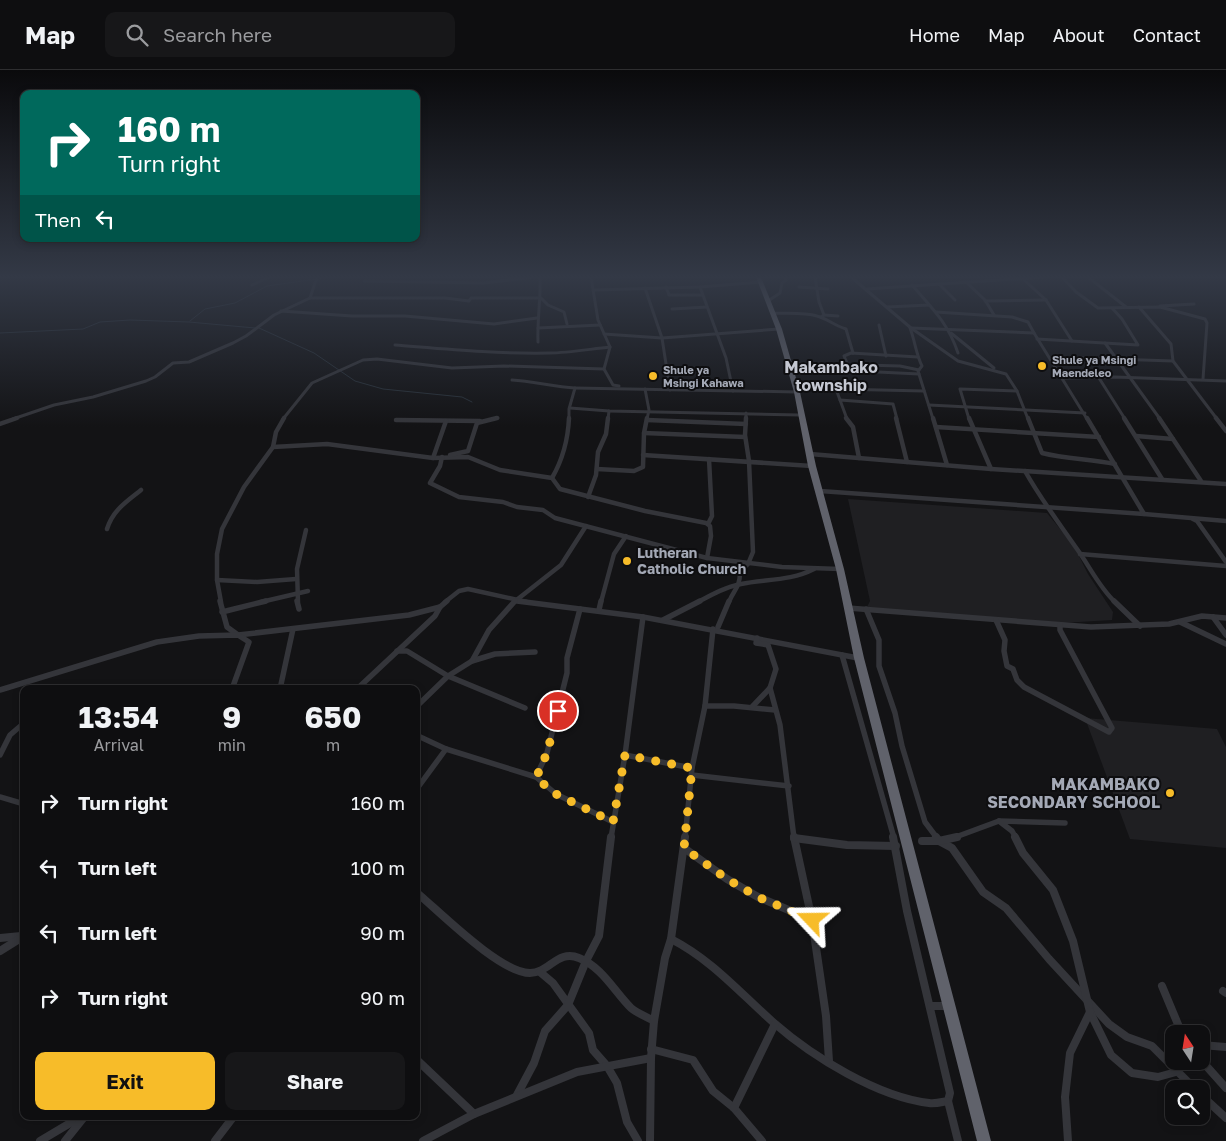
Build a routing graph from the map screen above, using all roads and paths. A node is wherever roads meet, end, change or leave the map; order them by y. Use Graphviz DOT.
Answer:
graph roads {
  1 [pos="257,327"];
  2 [pos="559,327"];
  3 [pos="601,327"];
  4 [pos="658,327"];
  5 [pos="714,327"];
  6 [pos="839,327"];
  7 [pos="879,327"];
  8 [pos="946,327"];
  9 [pos="1031,327"];
  10 [pos="1063,327"];
  11 [pos="1128,327"];
  12 [pos="1156,327"];
  13 [pos="1207,327"];
  14 [pos="538,328"];
  15 [pos="911,328"];
  16 [pos="779,329"];
  17 [pos="949,331"];
  18 [pos="1034,333"];
  19 [pos="604,334"];
  20 [pos="716,334"];
  21 [pos="662,338"];
  22 [pos="1037,339"];
  23 [pos="538,342"];
  24 [pos="1072,342"];
  25 [pos="1105,343"];
  26 [pos="395,345"];
  27 [pos="610,346"];
  28 [pos="853,353"];
  29 [pos="958,353"];
  30 [pos="886,356"];
  31 [pos="918,357"];
  32 [pos="1053,357"];
  33 [pos="1116,358"];
  34 [pos="1173,361"];
  35 [pos="789,363"];
  36 [pos="864,365"];
  37 [pos="604,368"];
  38 [pos="878,372"];
  39 [pos="919,372"];
  40 [pos="1000,372"];
  41 [pos="1063,378"];
  42 [pos="1099,378"];
  43 [pos="1131,378"];
  44 [pos="1186,379"];
  45 [pos="1203,379"];
  46 [pos="512,380"];
  47 [pos="1226,381"];
  48 [pos="575,388"];
  49 [pos="634,389"];
  50 [pos="645,389"];
  51 [pos="670,390"];
  52 [pos="733,391"];
  53 [pos="924,391"];
  54 [pos="1017,391"];
  55 [pos="797,392"];
  56 [pos="893,398"];
  57 [pos="840,400"];
  58 [pos="929,405"];
  59 [pos="964,407"];
  60 [pos="570,408"];
  61 [pos="649,410"];
  62 [pos="1024,410"];
  63 [pos="608,411"];
  64 [pos="746,413"];
  65 [pos="1085,413"];
  66 [pos="800,415"];
  67 [pos="498,418"];
  68 [pos="396,420"];
  69 [pos="647,420"];
  70 [pos="446,421"];
  71 [pos="480,421"];
  72 [pos="0,424"];
  73 [pos="746,424"];
  74 [pos="936,427"];
  75 [pos="974,429"];
  76 [pos="1226,431"];
  77 [pos="644,433"];
  78 [pos="1033,433"];
  79 [pos="1136,436"];
  80 [pos="745,437"];
  81 [pos="1099,437"];
  82 [pos="1173,439"];
  83 [pos="273,447"];
  84 [pos="810,454"];
  85 [pos="643,455"];
  86 [pos="445,457"];
  87 [pos="433,458"];
  88 [pos="858,458"];
  89 [pos="709,459"];
  90 [pos="749,461"];
  91 [pos="907,462"];
  92 [pos="1115,464"];
  93 [pos="947,465"];
  94 [pos="812,466"];
  95 [pos="991,469"];
  96 [pos="597,470"];
  97 [pos="1025,471"];
  98 [pos="1123,477"];
  99 [pos="552,478"];
  100 [pos="1162,479"];
  101 [pos="1201,482"];
  102 [pos="1226,484"];
  103 [pos="141,490"];
  104 [pos="820,491"];
  105 [pos="588,496"];
  106 [pos="1049,508"];
  107 [pos="1144,514"];
  108 [pos="1189,517"];
  109 [pos="1226,521"];
  110 [pos="708,524"];
  111 [pos="586,526"];
  112 [pos="107,529"];
  113 [pos="306,530"];
  114 [pos="626,536"];
  115 [pos="1080,554"];
  116 [pos="707,558"];
  117 [pos="748,564"];
  118 [pos="1226,564"];
  119 [pos="815,569"];
  120 [pos="840,569"];
  121 [pos="296,579"];
  122 [pos="217,580"];
  123 [pos="740,584"];
  124 [pos="308,591"];
  125 [pos="296,594"];
  126 [pos="516,601"];
  127 [pos="440,607"];
  128 [pos="848,608"];
  129 [pos="298,609"];
  130 [pos="580,609"];
  131 [pos="866,609"];
  132 [pos="599,610"];
  133 [pos="222,612"];
  134 [pos="643,617"];
  135 [pos="1213,617"];
  136 [pos="1226,618"];
  137 [pos="663,620"];
  138 [pos="996,620"];
  139 [pos="1180,622"];
  140 [pos="1060,625"];
  141 [pos="1140,626"];
  142 [pos="715,628"];
  143 [pos="293,629"];
  144 [pos="238,635"];
  145 [pos="1226,635"];
  146 [pos="757,638"];
  147 [pos="1226,644"];
  148 [pos="396,651"];
  149 [pos="535,652"];
  150 [pos="842,655"];
  151 [pos="859,658"];
  152 [pos="472,661"];
  153 [pos="448,676"];
  154 [pos="233,685"];
  155 [pos="281,685"];
  156 [pos="361,685"];
  157 [pos="770,688"];
  158 [pos="0,690"];
  159 [pos="420,703"];
  160 [pos="705,706"];
  161 [pos="752,707"];
  162 [pos="525,708"];
  163 [pos="775,710"];
  164 [pos="20,726"];
  165 [pos="420,738"];
  166 [pos="446,749"];
  167 [pos="0,755"];
  168 [pos="625,755"];
  169 [pos="692,772"];
  170 [pos="536,778"];
  171 [pos="420,785"];
  172 [pos="788,786"];
  173 [pos="0,797"];
  174 [pos="20,803"];
  175 [pos="999,821"];
  176 [pos="613,822"];
  177 [pos="1065,823"];
  178 [pos="794,838"];
  179 [pos="922,841"];
  180 [pos="939,841"];
  181 [pos="896,846"];
  182 [pos="684,848"];
  183 [pos="420,895"];
  184 [pos="812,920"];
  185 [pos="20,936"];
  186 [pos="0,938"];
  187 [pos="20,938"];
  188 [pos="671,939"];
  189 [pos="0,951"];
  190 [pos="586,961"];
  191 [pos="540,972"];
  192 [pos="1162,986"];
  193 [pos="1088,1000"];
  194 [pos="568,1005"];
  195 [pos="931,1006"];
  196 [pos="950,1006"];
  197 [pos="1090,1012"];
  198 [pos="654,1021"];
  199 [pos="775,1024"];
  200 [pos="1178,1025"];
  201 [pos="1210,1046"];
  202 [pos="1226,1047"];
  203 [pos="651,1054"];
  204 [pos="829,1061"];
  205 [pos="420,1063"];
  206 [pos="607,1066"];
  207 [pos="1210,1070"];
  208 [pos="1176,1072"];
  209 [pos="1185,1080"];
  210 [pos="1226,1088"];
  211 [pos="517,1095"];
  212 [pos="948,1101"];
  213 [pos="1210,1103"];
  214 [pos="734,1108"];
  215 [pos="474,1114"];
  216 [pos="1226,1118"];
  217 [pos="77,1120"];
  218 [pos="81,1120"];
  219 [pos="231,1120"];
  220 [pos="959,1140"];
  221 [pos="40,1141"];
  222 [pos="65,1141"];
  223 [pos="216,1141"];
  224 [pos="423,1141"];
  225 [pos="638,1141"];
  226 [pos="650,1141"];
  227 [pos="762,1141"];
  228 [pos="984,1141"];
  229 [pos="1068,1141"];
  1 -- 72 [label="street"];
  2 -- 14 [label="street"];
  3 -- 19 [label="street"];
  4 -- 21 [label="street"];
  5 -- 20 [label="street"];
  6 -- 28 [label="street"];
  7 -- 30 [label="street"];
  8 -- 17 [label="street"];
  9 -- 18 [label="street"];
  10 -- 24 [label="street"];
  11 -- 25 [label="street"];
  12 -- 34 [label="street"];
  13 -- 45 [label="street"];
  14 -- 23 [label="street"];
  15 -- 17 [label="street"];
  15 -- 31 [label="street"];
  15 -- 40 [label="street"];
  16 -- 20 [label="street"];
  16 -- 35 [label="highway"];
  17 -- 18 [label="street"];
  17 -- 29 [label="street"];
  17 -- 40 [label="street"];
  18 -- 22 [label="street"];
  19 -- 21 [label="street"];
  19 -- 27 [label="street"];
  20 -- 21 [label="street"];
  20 -- 52 [label="street"];
  21 -- 51 [label="street"];
  22 -- 24 [label="street"];
  22 -- 41 [label="street"];
  24 -- 25 [label="street"];
  25 -- 33 [label="street"];
  26 -- 27 [label="street"];
  27 -- 37 [label="street"];
  28 -- 30 [label="street"];
  28 -- 35 [label="street"];
  30 -- 31 [label="street"];
  31 -- 39 [label="street"];
  32 -- 33 [label="street"];
  33 -- 34 [label="street"];
  33 -- 43 [label="street"];
  34 -- 44 [label="street"];
  35 -- 55 [label="highway"];
  36 -- 39 [label="street"];
  37 -- 49 [label="street"];
  37 -- 83 [label="street"];
  38 -- 39 [label="street"];
  39 -- 53 [label="street"];
  40 -- 54 [label="street"];
  41 -- 42 [label="street"];
  41 -- 65 [label="street"];
  42 -- 43 [label="street"];
  42 -- 79 [label="street"];
  43 -- 44 [label="street"];
  43 -- 82 [label="street"];
  44 -- 45 [label="street"];
  44 -- 76 [label="street"];
  45 -- 47 [label="street"];
  46 -- 48 [label="street"];
  48 -- 49 [label="street"];
  48 -- 60 [label="street"];
  49 -- 50 [label="street"];
  50 -- 51 [label="street"];
  50 -- 61 [label="street"];
  51 -- 52 [label="street"];
  52 -- 55 [label="street"];
  53 -- 56 [label="street"];
  53 -- 58 [label="street"];
  54 -- 59 [label="street"];
  54 -- 62 [label="street"];
  55 -- 66 [label="highway"];
  56 -- 57 [label="street"];
  56 -- 57 [label="street"];
  56 -- 91 [label="street"];
  57 -- 88 [label="street"];
  58 -- 59 [label="street"];
  58 -- 74 [label="street"];
  59 -- 62 [label="street"];
  59 -- 75 [label="street"];
  60 -- 63 [label="street"];
  60 -- 99 [label="street"];
  61 -- 63 [label="street"];
  61 -- 64 [label="street"];
  61 -- 69 [label="street"];
  62 -- 65 [label="street"];
  62 -- 78 [label="street"];
  63 -- 96 [label="street"];
  64 -- 66 [label="street"];
  64 -- 73 [label="street"];
  65 -- 81 [label="street"];
  66 -- 84 [label="highway"];
  67 -- 71 [label="street"];
  68 -- 70 [label="street"];
  69 -- 73 [label="street"];
  69 -- 77 [label="street"];
  70 -- 71 [label="street"];
  70 -- 87 [label="street"];
  71 -- 86 [label="street"];
  73 -- 80 [label="street"];
  74 -- 75 [label="street"];
  74 -- 93 [label="street"];
  75 -- 78 [label="street"];
  75 -- 95 [label="street"];
  77 -- 80 [label="street"];
  77 -- 85 [label="street"];
  78 -- 81 [label="street"];
  78 -- 92 [label="street"];
  79 -- 82 [label="street"];
  79 -- 100 [label="street"];
  80 -- 90 [label="street"];
  81 -- 92 [label="street"];
  82 -- 101 [label="street"];
  83 -- 87 [label="street"];
  83 -- 122 [label="street"];
  84 -- 88 [label="street"];
  84 -- 94 [label="highway"];
  85 -- 89 [label="street"];
  85 -- 96 [label="street"];
  86 -- 87 [label="street"];
  86 -- 99 [label="street"];
  86 -- 111 [label="street"];
  88 -- 91 [label="street"];
  89 -- 90 [label="street"];
  89 -- 110 [label="street"];
  90 -- 94 [label="street"];
  90 -- 117 [label="street"];
  91 -- 93 [label="street"];
  92 -- 98 [label="street"];
  93 -- 95 [label="street"];
  94 -- 104 [label="highway"];
  95 -- 97 [label="street"];
  96 -- 105 [label="street"];
  97 -- 98 [label="street"];
  97 -- 106 [label="street"];
  98 -- 100 [label="street"];
  98 -- 107 [label="street"];
  99 -- 105 [label="street"];
  100 -- 101 [label="street"];
  101 -- 102 [label="street"];
  103 -- 112 [label="street"];
  104 -- 106 [label="street"];
  104 -- 120 [label="highway"];
  105 -- 110 [label="street"];
  106 -- 107 [label="street"];
  106 -- 115 [label="street"];
  107 -- 108 [label="street"];
  108 -- 109 [label="street"];
  108 -- 118 [label="street"];
  110 -- 116 [label="street"];
  111 -- 114 [label="street"];
  111 -- 126 [label="street"];
  113 -- 121 [label="street"];
  114 -- 116 [label="street"];
  114 -- 132 [label="street"];
  115 -- 118 [label="street"];
  115 -- 141 [label="street"];
  116 -- 117 [label="street"];
  117 -- 119 [label="street"];
  117 -- 123 [label="street"];
  119 -- 120 [label="street"];
  119 -- 123 [label="street"];
  120 -- 128 [label="highway"];
  121 -- 122 [label="street"];
  121 -- 125 [label="street"];
  122 -- 133 [label="street"];
  123 -- 137 [label="street"];
  123 -- 142 [label="street"];
  124 -- 125 [label="street"];
  125 -- 129 [label="street"];
  125 -- 133 [label="street"];
  126 -- 127 [label="street"];
  126 -- 130 [label="street"];
  126 -- 152 [label="street"];
  127 -- 143 [label="street"];
  127 -- 148 [label="street"];
  128 -- 131 [label="street"];
  128 -- 151 [label="highway"];
  130 -- 132 [label="street"];
  130 -- 170 [label="street"];
  131 -- 138 [label="street"];
  131 -- 180 [label="street"];
  132 -- 134 [label="street"];
  133 -- 144 [label="street"];
  134 -- 137 [label="street"];
  134 -- 168 [label="street"];
  135 -- 136 [label="street"];
  135 -- 139 [label="street"];
  135 -- 145 [label="street"];
  137 -- 142 [label="street"];
  138 -- 140 [label="street"];
  138 -- 140 [label="street"];
  139 -- 141 [label="street"];
  139 -- 147 [label="street"];
  140 -- 141 [label="street"];
  142 -- 146 [label="street"];
  142 -- 160 [label="street"];
  143 -- 144 [label="street"];
  143 -- 155 [label="street"];
  144 -- 154 [label="street"];
  144 -- 158 [label="street"];
  146 -- 150 [label="street"];
  146 -- 157 [label="street"];
  148 -- 153 [label="street"];
  148 -- 156 [label="street"];
  149 -- 152 [label="street"];
  150 -- 151 [label="street"];
  150 -- 181 [label="street"];
  151 -- 196 [label="highway"];
  152 -- 153 [label="street"];
  153 -- 159 [label="street"];
  153 -- 162 [label="street"];
  157 -- 161 [label="street"];
  157 -- 163 [label="street"];
  160 -- 161 [label="street"];
  160 -- 169 [label="street"];
  161 -- 163 [label="street"];
  163 -- 172 [label="street"];
  164 -- 167 [label="street"];
  165 -- 166 [label="street"];
  166 -- 170 [label="street"];
  166 -- 171 [label="street"];
  168 -- 169 [label="street"];
  168 -- 176 [label="street"];
  169 -- 172 [label="street"];
  169 -- 182 [label="street"];
  170 -- 176 [label="street"];
  172 -- 178 [label="street"];
  173 -- 174 [label="street"];
  175 -- 177 [label="street"];
  175 -- 180 [label="street"];
  175 -- 193 [label="street"];
  176 -- 190 [label="street"];
  178 -- 181 [label="street"];
  178 -- 184 [label="street"];
  179 -- 180 [label="street"];
  180 -- 193 [label="street"];
  181 -- 195 [label="street"];
  182 -- 184 [label="street"];
  182 -- 188 [label="street"];
  183 -- 191 [label="street"];
  184 -- 204 [label="street"];
  185 -- 186 [label="street"];
  187 -- 189 [label="street"];
  188 -- 198 [label="street"];
  188 -- 199 [label="street"];
  190 -- 191 [label="street"];
  190 -- 194 [label="street"];
  190 -- 198 [label="street"];
  191 -- 194 [label="street"];
  192 -- 200 [label="street"];
  193 -- 197 [label="street"];
  193 -- 208 [label="street"];
  194 -- 206 [label="street"];
  194 -- 211 [label="street"];
  195 -- 196 [label="street"];
  195 -- 212 [label="street"];
  196 -- 228 [label="highway"];
  197 -- 208 [label="street"];
  197 -- 229 [label="street"];
  198 -- 203 [label="street"];
  199 -- 204 [label="street"];
  199 -- 214 [label="street"];
  201 -- 202 [label="street"];
  203 -- 206 [label="street"];
  203 -- 214 [label="street"];
  203 -- 226 [label="street"];
  204 -- 212 [label="street"];
  205 -- 215 [label="street"];
  206 -- 211 [label="street"];
  206 -- 225 [label="street"];
  207 -- 210 [label="street"];
  208 -- 209 [label="street"];
  211 -- 215 [label="street"];
  212 -- 220 [label="street"];
  213 -- 216 [label="street"];
  214 -- 227 [label="street"];
  215 -- 224 [label="street"];
  217 -- 221 [label="street"];
  218 -- 222 [label="street"];
  219 -- 223 [label="street"];
}
